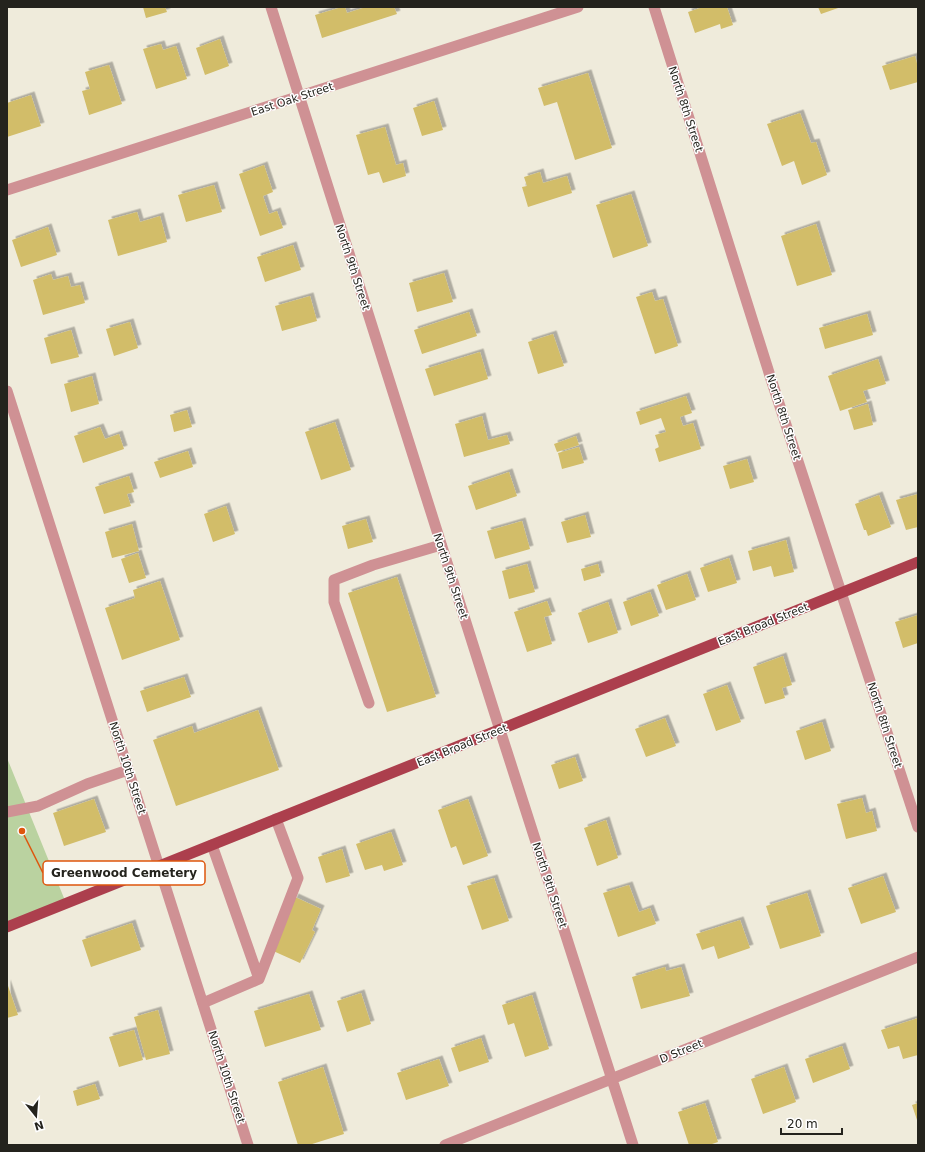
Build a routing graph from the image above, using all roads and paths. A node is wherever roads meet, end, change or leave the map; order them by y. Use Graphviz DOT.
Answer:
graph roads {
  1 [pos="271,7"];
  2 [pos="578,7"];
  3 [pos="654,7"];
  4 [pos="299,96"];
  5 [pos="7,190"];
  6 [pos="7,391"];
  7 [pos="441,545"];
  8 [pos="918,562"];
  9 [pos="841,592"];
  10 [pos="369,704"];
  11 [pos="500,730"];
  12 [pos="128,770"];
  13 [pos="7,812"];
  14 [pos="276,819"];
  15 [pos="918,827"];
  16 [pos="212,845"];
  17 [pos="159,866"];
  18 [pos="7,928"];
  19 [pos="918,957"];
  20 [pos="259,978"];
  21 [pos="203,1003"];
  22 [pos="612,1079"];
  23 [pos="248,1145"];
  24 [pos="445,1145"];
  25 [pos="633,1145"];
  1 -- 4 [label="street, North 9th Street"];
  2 -- 4 [label="street, East Oak Street"];
  3 -- 9 [label="street, North 8th Street"];
  4 -- 5 [label="street, East Oak Street"];
  4 -- 7 [label="street, North 9th Street"];
  6 -- 12 [label="street, North 10th Street"];
  7 -- 10 [label="street"];
  7 -- 11 [label="street, North 9th Street"];
  8 -- 9 [label="main road, East Broad Street"];
  9 -- 11 [label="main road, East Broad Street"];
  9 -- 15 [label="street, North 8th Street"];
  11 -- 14 [label="main road, East Broad Street"];
  11 -- 22 [label="street, North 9th Street"];
  12 -- 13 [label="street"];
  12 -- 17 [label="street, North 10th Street"];
  14 -- 16 [label="main road, East Broad Street"];
  14 -- 20 [label="street"];
  16 -- 17 [label="main road, East Broad Street"];
  16 -- 20 [label="street"];
  17 -- 18 [label="main road, East Broad Street"];
  17 -- 21 [label="street, North 10th Street"];
  19 -- 22 [label="street, D Street"];
  20 -- 21 [label="street"];
  21 -- 23 [label="street, North 10th Street"];
  22 -- 24 [label="street, D Street"];
  22 -- 25 [label="street, North 9th Street"];
}
